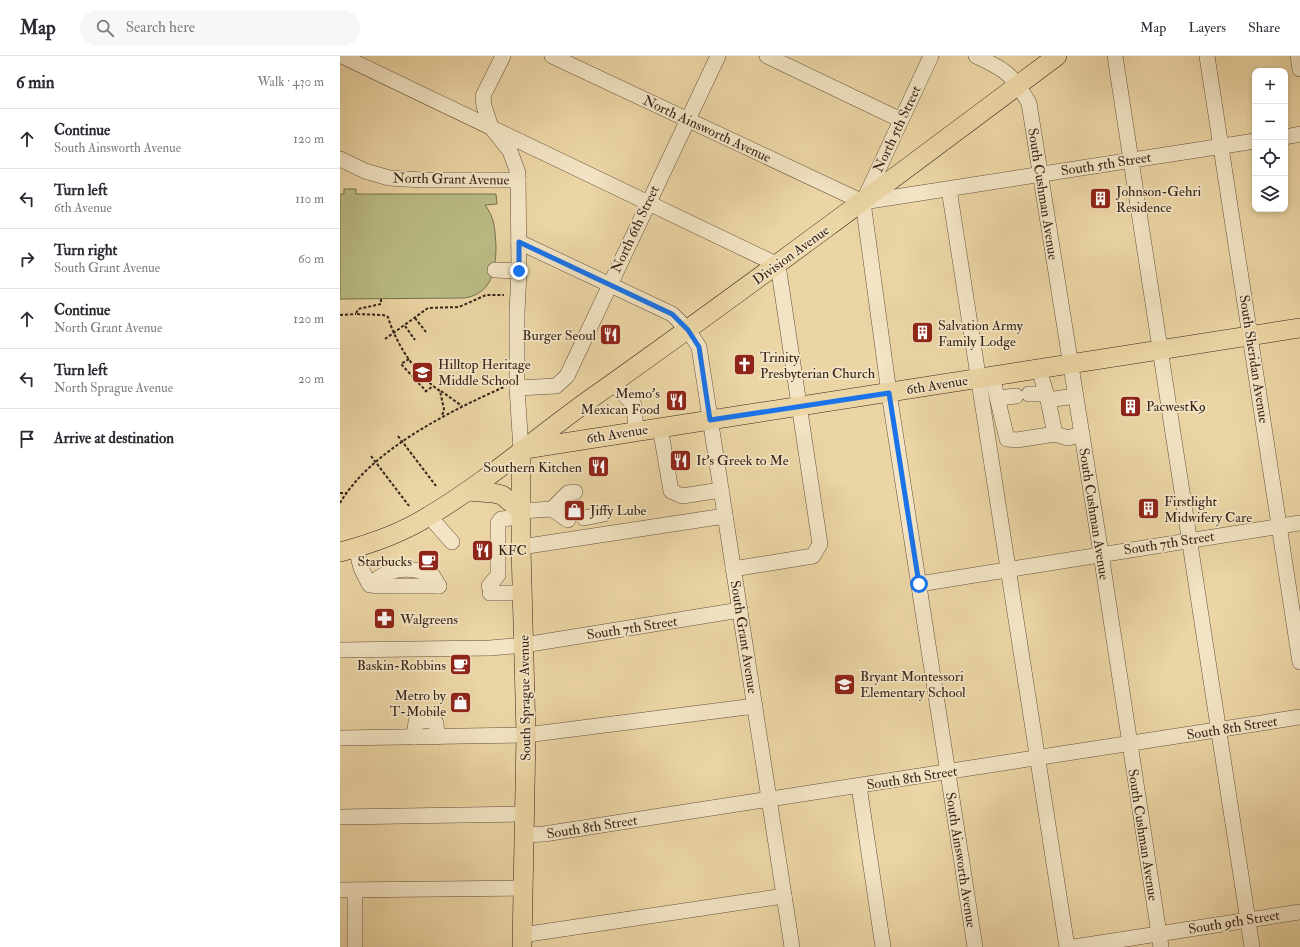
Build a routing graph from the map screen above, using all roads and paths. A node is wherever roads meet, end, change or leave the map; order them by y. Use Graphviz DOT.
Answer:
graph roads {
  1 [pos="342,56"];
  2 [pos="503,56"];
  3 [pos="552,56"];
  4 [pos="718,56"];
  5 [pos="767,56"];
  6 [pos="931,56"];
  7 [pos="976,56"];
  8 [pos="1057,56"];
  9 [pos="1115,56"];
  10 [pos="1207,56"];
  11 [pos="1298,56"];
  12 [pos="1300,69"];
  13 [pos="1018,85"];
  14 [pos="687,120"];
  15 [pos="901,120"];
  16 [pos="491,127"];
  17 [pos="1300,134"];
  18 [pos="1288,136"];
  19 [pos="1252,142"];
  20 [pos="1221,147"];
  21 [pos="340,159"];
  22 [pos="1131,160"];
  23 [pos="1040,174"];
  24 [pos="518,180"];
  25 [pos="949,189"];
  26 [pos="863,202"];
  27 [pos="648,203"];
  28 [pos="519,242"];
  29 [pos="778,265"];
  30 [pos="495,270"];
  31 [pos="519,271"];
  32 [pos="609,284"];
  33 [pos="504,295"];
  34 [pos="381,299"];
  35 [pos="356,314"];
  36 [pos="340,315"];
  37 [pos="415,318"];
  38 [pos="405,326"];
  39 [pos="1300,328"];
  40 [pos="688,330"];
  41 [pos="426,332"];
  42 [pos="393,334"];
  43 [pos="1250,336"];
  44 [pos="385,339"];
  45 [pos="414,340"];
  46 [pos="1159,350"];
  47 [pos="409,359"];
  48 [pos="1070,364"];
  49 [pos="1039,369"];
  50 [pos="986,377"];
  51 [pos="613,383"];
  52 [pos="433,386"];
  53 [pos="511,387"];
  54 [pos="440,391"];
  55 [pos="889,393"];
  56 [pos="1075,396"];
  57 [pos="1047,397"];
  58 [pos="999,403"];
  59 [pos="462,406"];
  60 [pos="799,406"];
  61 [pos="442,416"];
  62 [pos="710,420"];
  63 [pos="660,427"];
  64 [pos="636,431"];
  65 [pos="1055,434"];
  66 [pos="1082,434"];
  67 [pos="398,436"];
  68 [pos="403,442"];
  69 [pos="522,450"];
  70 [pos="371,456"];
  71 [pos="376,463"];
  72 [pos="436,486"];
  73 [pos="721,490"];
  74 [pos="468,491"];
  75 [pos="575,492"];
  76 [pos="340,493"];
  77 [pos="346,493"];
  78 [pos="340,503"];
  79 [pos="409,506"];
  80 [pos="552,508"];
  81 [pos="521,514"];
  82 [pos="604,514"];
  83 [pos="429,516"];
  84 [pos="725,516"];
  85 [pos="584,518"];
  86 [pos="568,520"];
  87 [pos="1300,523"];
  88 [pos="1279,526"];
  89 [pos="1189,540"];
  90 [pos="452,542"];
  91 [pos="521,546"];
  92 [pos="348,550"];
  93 [pos="1101,554"];
  94 [pos="1008,568"];
  95 [pos="733,569"];
  96 [pos="919,584"];
  97 [pos="439,586"];
  98 [pos="523,593"];
  99 [pos="740,610"];
  100 [pos="524,645"];
  101 [pos="340,650"];
  102 [pos="1300,662"];
  103 [pos="754,706"];
  104 [pos="1300,717"];
  105 [pos="1218,730"];
  106 [pos="526,735"];
  107 [pos="340,738"];
  108 [pos="1128,744"];
  109 [pos="1038,758"];
  110 [pos="947,773"];
  111 [pos="859,786"];
  112 [pos="769,800"];
  113 [pos="525,814"];
  114 [pos="340,817"];
  115 [pos="524,835"];
  116 [pos="522,888"];
  117 [pos="340,890"];
  118 [pos="355,890"];
  119 [pos="784,896"];
  120 [pos="1300,912"];
  121 [pos="1247,920"];
  122 [pos="1160,940"];
  123 [pos="522,941"];
  124 [pos="355,947"];
  125 [pos="792,947"];
  126 [pos="883,947"];
  127 [pos="975,947"];
  128 [pos="1068,947"];
  129 [pos="1074,947"];
  130 [pos="1252,947"];
  1 -- 16 [label="street"];
  2 -- 16 [label="street"];
  3 -- 14 [label="street, North Ainsworth Avenue"];
  4 -- 14 [label="street, North 6th Street"];
  5 -- 15 [label="street"];
  6 -- 15 [label="street, North 5th Street"];
  7 -- 13 [label="street, South Cushman Avenue"];
  8 -- 13 [label="main road, Division Avenue"];
  9 -- 22 [label="street"];
  10 -- 20 [label="street, South Sheridan Avenue"];
  11 -- 12 [label="street"];
  13 -- 23 [label="street, South Cushman Avenue"];
  13 -- 26 [label="main road, Division Avenue"];
  14 -- 26 [label="street, North Ainsworth Avenue"];
  14 -- 27 [label="street, North 6th Street"];
  15 -- 26 [label="street, North 5th Street"];
  16 -- 24 [label="street"];
  16 -- 27 [label="street"];
  17 -- 18 [label="street"];
  19 -- 20 [label="street, South 5th Street"];
  20 -- 22 [label="street, South 5th Street"];
  20 -- 43 [label="street, South Sheridan Avenue"];
  21 -- 24 [label="street, North Grant Avenue"];
  22 -- 23 [label="street, South 5th Street"];
  22 -- 46 [label="street"];
  23 -- 25 [label="street, South 5th Street"];
  23 -- 48 [label="street, South Cushman Avenue"];
  24 -- 28 [label="street"];
  25 -- 26 [label="street, South 5th Street"];
  25 -- 50 [label="street"];
  26 -- 29 [label="main road, Division Avenue"];
  26 -- 55 [label="street, South Ainsworth Avenue"];
  27 -- 29 [label="street"];
  27 -- 32 [label="street, North 6th Street"];
  28 -- 31 [label="street"];
  28 -- 32 [label="street"];
  29 -- 40 [label="main road, Division Avenue"];
  29 -- 60 [label="street"];
  30 -- 31 [label="street"];
  31 -- 53 [label="street"];
  32 -- 40 [label="street"];
  32 -- 53 [label="street, North 6th Street"];
  33 -- 37 [label="path"];
  34 -- 35 [label="path"];
  35 -- 36 [label="path"];
  35 -- 42 [label="path"];
  37 -- 38 [label="path"];
  37 -- 41 [label="path"];
  38 -- 42 [label="path"];
  38 -- 45 [label="path"];
  39 -- 43 [label="main road, 6th Avenue"];
  40 -- 51 [label="main road, Division Avenue"];
  40 -- 62 [label="street, South Grant Avenue"];
  42 -- 44 [label="path"];
  42 -- 47 [label="path"];
  43 -- 46 [label="main road, 6th Avenue"];
  43 -- 88 [label="street, South Sheridan Avenue"];
  46 -- 48 [label="main road, 6th Avenue"];
  46 -- 89 [label="street"];
  47 -- 52 [label="path"];
  47 -- 52 [label="path"];
  48 -- 49 [label="main road, 6th Avenue"];
  48 -- 56 [label="street, South Cushman Avenue"];
  49 -- 50 [label="main road, 6th Avenue"];
  49 -- 57 [label="street"];
  50 -- 55 [label="main road, 6th Avenue"];
  50 -- 58 [label="street"];
  50 -- 94 [label="street"];
  51 -- 64 [label="street"];
  51 -- 69 [label="main road, Division Avenue"];
  52 -- 54 [label="path"];
  53 -- 59 [label="path"];
  53 -- 69 [label="street"];
  54 -- 59 [label="path"];
  54 -- 61 [label="path"];
  55 -- 60 [label="main road, 6th Avenue"];
  55 -- 96 [label="street, South Ainsworth Avenue"];
  56 -- 57 [label="street"];
  56 -- 66 [label="street, South Cushman Avenue"];
  57 -- 58 [label="street"];
  57 -- 65 [label="street"];
  58 -- 65 [label="street"];
  59 -- 61 [label="path"];
  60 -- 62 [label="main road, 6th Avenue"];
  60 -- 95 [label="street"];
  61 -- 68 [label="path"];
  62 -- 63 [label="main road, 6th Avenue"];
  62 -- 73 [label="street, South Grant Avenue"];
  63 -- 64 [label="main road, 6th Avenue"];
  63 -- 73 [label="street"];
  64 -- 69 [label="main road, 6th Avenue"];
  65 -- 66 [label="street"];
  66 -- 93 [label="street, South Cushman Avenue"];
  67 -- 68 [label="path"];
  68 -- 71 [label="path"];
  68 -- 72 [label="path"];
  69 -- 74 [label="main road, 6th Avenue"];
  69 -- 81 [label="main road, South Sprague Avenue"];
  70 -- 71 [label="path"];
  71 -- 77 [label="path"];
  71 -- 79 [label="path"];
  73 -- 84 [label="street, South Grant Avenue"];
  74 -- 81 [label="main road"];
  74 -- 83 [label="main road, 6th Avenue"];
  75 -- 80 [label="street"];
  76 -- 77 [label="path"];
  77 -- 78 [label="path"];
  80 -- 81 [label="street"];
  80 -- 86 [label="street"];
  81 -- 91 [label="main road, South Sprague Avenue"];
  81 -- 98 [label="street"];
  82 -- 85 [label="street"];
  83 -- 90 [label="street"];
  83 -- 92 [label="main road, 6th Avenue"];
  84 -- 91 [label="street"];
  84 -- 95 [label="street, South Grant Avenue"];
  87 -- 88 [label="street, South 7th Street"];
  88 -- 89 [label="street, South 7th Street"];
  88 -- 102 [label="street, South Sheridan Avenue"];
  89 -- 93 [label="street, South 7th Street"];
  89 -- 105 [label="street"];
  91 -- 98 [label="main road, South Sprague Avenue"];
  92 -- 97 [label="street"];
  93 -- 94 [label="street, South 7th Street"];
  93 -- 108 [label="street, South Cushman Avenue"];
  94 -- 96 [label="street, South 7th Street"];
  94 -- 109 [label="street"];
  95 -- 99 [label="street, South Grant Avenue"];
  96 -- 110 [label="street, South Ainsworth Avenue"];
  98 -- 100 [label="main road, South Sprague Avenue"];
  99 -- 100 [label="street, South 7th Street"];
  99 -- 103 [label="street, South Grant Avenue"];
  100 -- 101 [label="street, South 7th Street"];
  100 -- 106 [label="main road, South Sprague Avenue"];
  103 -- 106 [label="street"];
  103 -- 112 [label="street, South Grant Avenue"];
  104 -- 105 [label="street, South 8th Street"];
  105 -- 108 [label="street, South 8th Street"];
  105 -- 121 [label="street"];
  106 -- 107 [label="street"];
  106 -- 113 [label="main road, South Sprague Avenue"];
  108 -- 109 [label="street, South 8th Street"];
  108 -- 122 [label="street, South Cushman Avenue"];
  109 -- 110 [label="street, South 8th Street"];
  109 -- 128 [label="street"];
  110 -- 111 [label="street, South 8th Street"];
  110 -- 127 [label="street, South Ainsworth Avenue"];
  111 -- 112 [label="street, South 8th Street"];
  111 -- 126 [label="street"];
  112 -- 115 [label="street, South 8th Street"];
  112 -- 119 [label="street, South Grant Avenue"];
  113 -- 114 [label="street"];
  113 -- 115 [label="main road, South Sprague Avenue"];
  115 -- 116 [label="main road, South Sprague Avenue"];
  116 -- 118 [label="street"];
  116 -- 123 [label="main road, South Sprague Avenue"];
  117 -- 118 [label="street"];
  118 -- 124 [label="street"];
  119 -- 123 [label="street"];
  119 -- 125 [label="street, South Grant Avenue"];
  120 -- 121 [label="street, South 9th Street"];
  121 -- 122 [label="street, South 9th Street"];
  121 -- 130 [label="street"];
  122 -- 129 [label="street, South 9th Street"];
}
